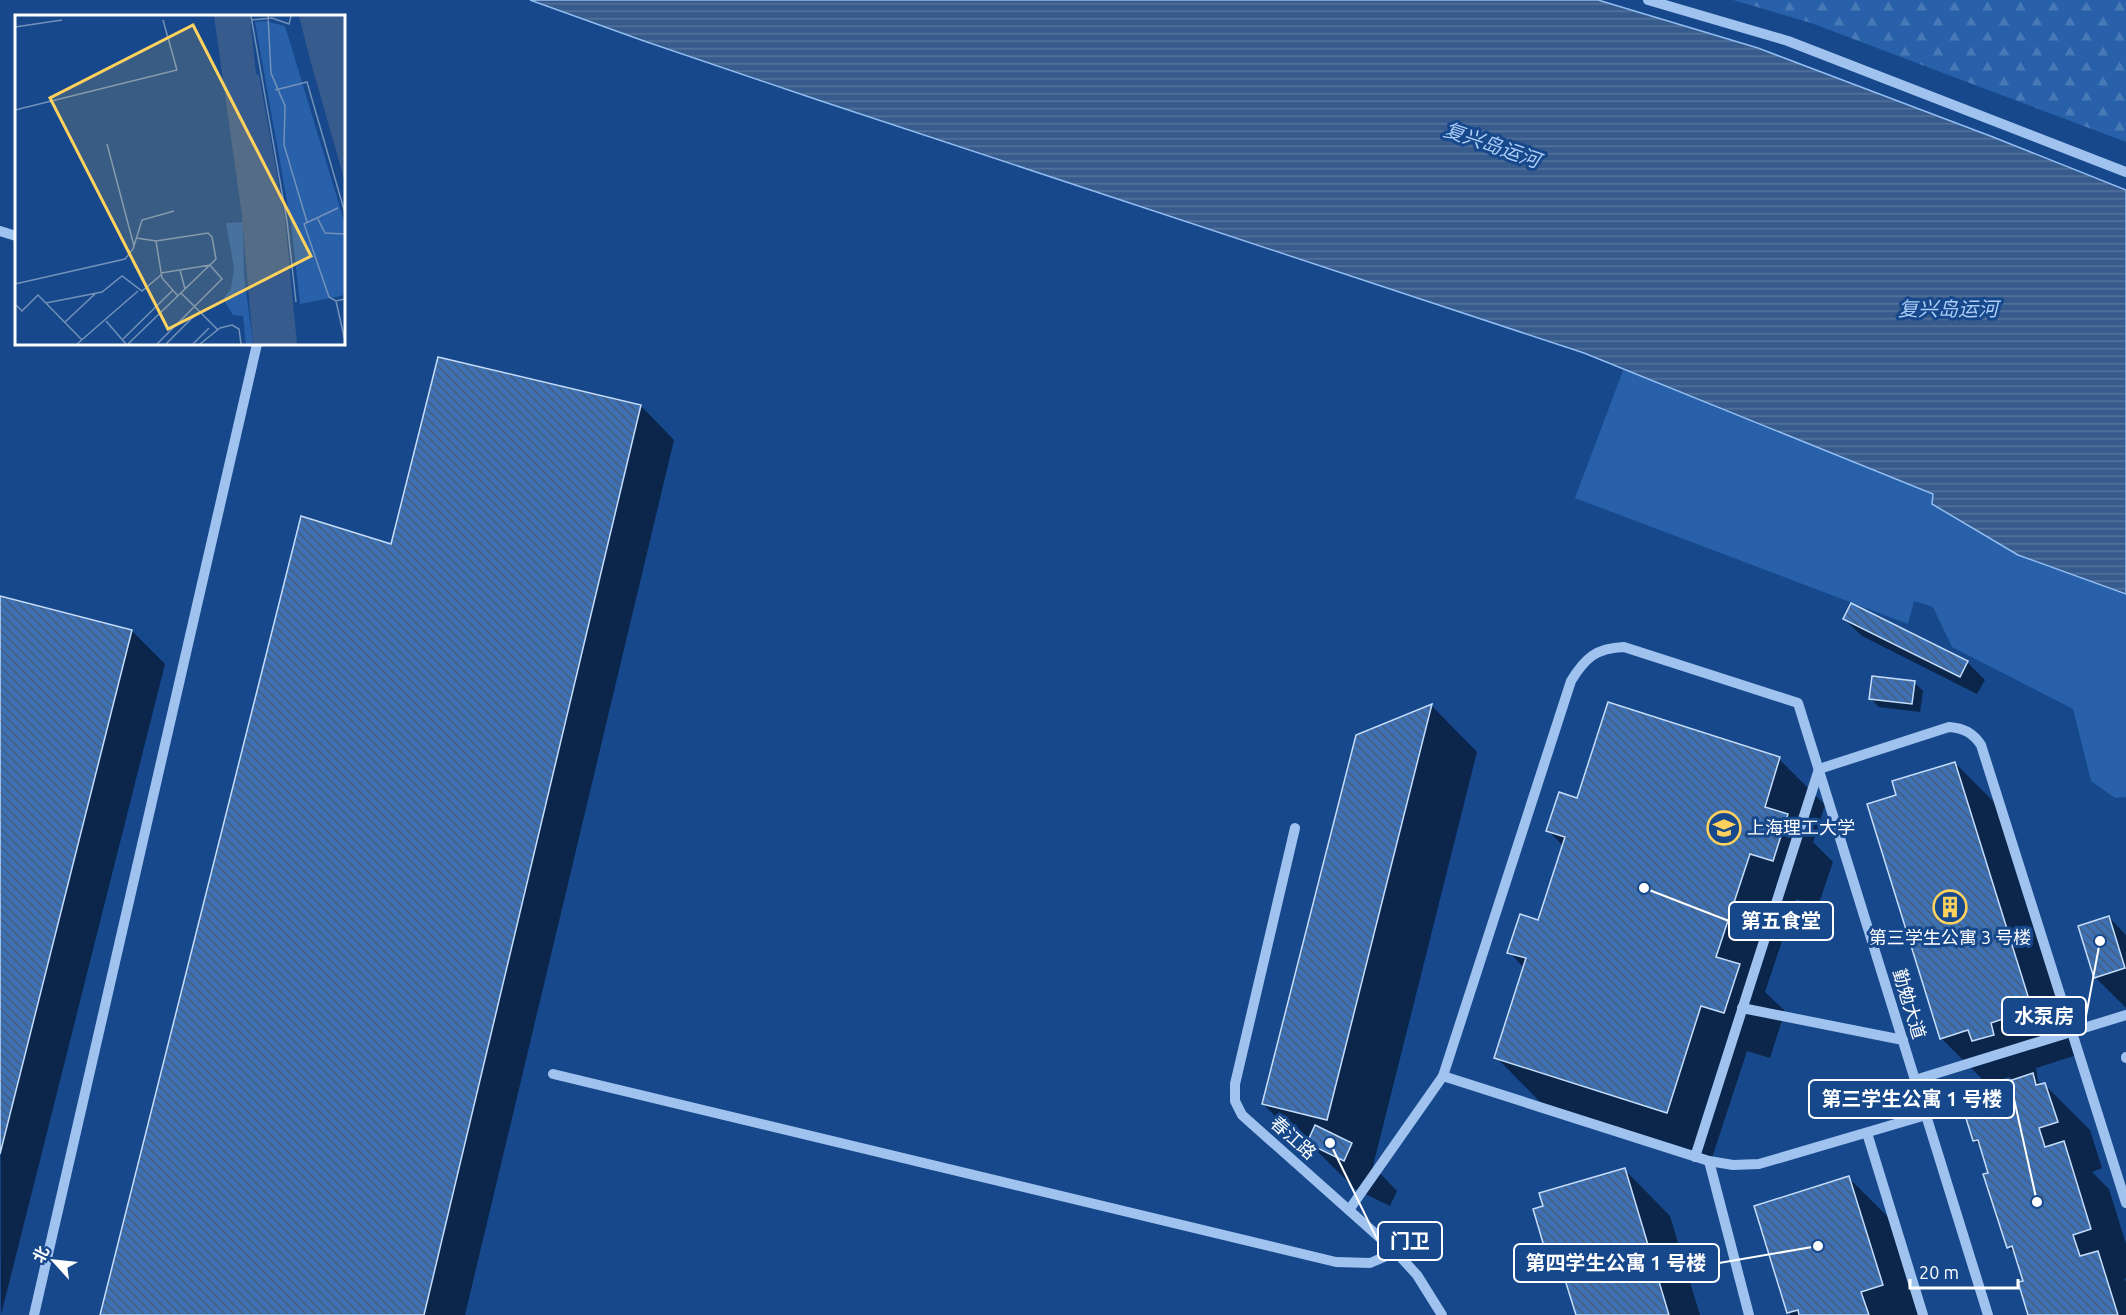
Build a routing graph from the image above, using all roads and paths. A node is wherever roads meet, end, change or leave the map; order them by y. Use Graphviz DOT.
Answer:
graph roads {
  1 [pos="1648,0"];
  2 [pos="2126,172"];
  3 [pos="0,231"];
  4 [pos="15,237"];
  5 [pos="257,345"];
  6 [pos="1819,770"];
  7 [pos="1294,828"];
  8 [pos="1742,1008"];
  9 [pos="2126,1015"];
  10 [pos="2072,1031"];
  11 [pos="1903,1040"];
  12 [pos="553,1074"];
  13 [pos="1443,1076"];
  14 [pos="1915,1080"];
  15 [pos="1926,1115"];
  16 [pos="1867,1132"];
  17 [pos="1695,1157"];
  18 [pos="1709,1161"];
  19 [pos="2126,1203"];
  20 [pos="1349,1210"];
  21 [pos="1396,1252"];
  22 [pos="34,1315"];
  23 [pos="1442,1315"];
  24 [pos="1749,1315"];
  25 [pos="1923,1315"];
  26 [pos="1988,1315"];
  1 -- 2 [label="street"];
  3 -- 4 [label="street"];
  5 -- 22 [label="street"];
  6 -- 8 [label="street"];
  6 -- 10 [label="street"];
  6 -- 11 [label="street, 勤勉大道"];
  6 -- 13 [label="street, 勤勉大道"];
  7 -- 20 [label="street, 春江路"];
  8 -- 11 [label="street"];
  8 -- 17 [label="street"];
  9 -- 10 [label="street"];
  10 -- 14 [label="street"];
  10 -- 19 [label="street"];
  11 -- 14 [label="street, 勤勉大道"];
  12 -- 21 [label="street"];
  13 -- 17 [label="street"];
  13 -- 20 [label="street"];
  14 -- 15 [label="street, 勤勉大道"];
  15 -- 16 [label="street"];
  15 -- 26 [label="street, 勤勉大道"];
  16 -- 18 [label="street"];
  16 -- 25 [label="street"];
  17 -- 18 [label="street"];
  18 -- 24 [label="street"];
  20 -- 21 [label="street, 春江路"];
  21 -- 23 [label="street, 春江路"];
}
